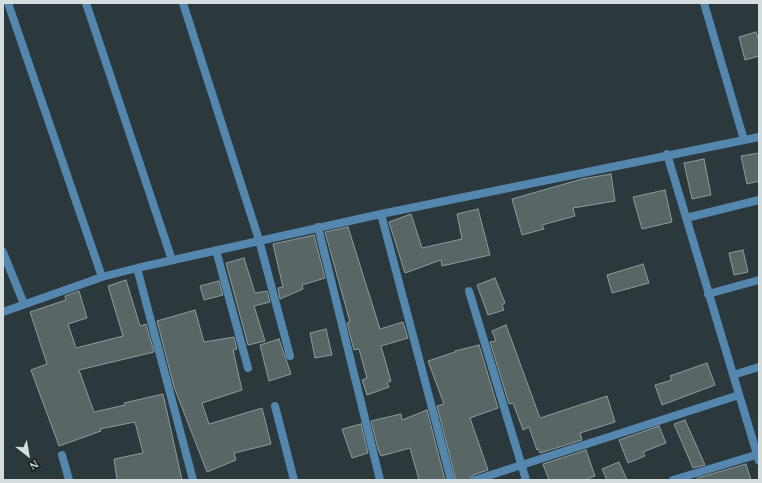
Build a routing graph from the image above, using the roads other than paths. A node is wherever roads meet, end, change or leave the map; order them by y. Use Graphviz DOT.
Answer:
graph roads {
  1 [pos="8,3"];
  2 [pos="86,3"];
  3 [pos="183,3"];
  4 [pos="704,3"];
  5 [pos="759,137"];
  6 [pos="744,140"];
  7 [pos="667,154"];
  8 [pos="759,200"];
  9 [pos="381,214"];
  10 [pos="686,218"];
  11 [pos="318,227"];
  12 [pos="259,240"];
  13 [pos="216,250"];
  14 [pos="3,252"];
  15 [pos="172,260"];
  16 [pos="137,268"];
  17 [pos="102,277"];
  18 [pos="759,280"];
  19 [pos="469,291"];
  20 [pos="708,294"];
  21 [pos="24,304"];
  22 [pos="3,312"];
  23 [pos="290,356"];
  24 [pos="759,367"];
  25 [pos="248,368"];
  26 [pos="733,375"];
  27 [pos="739,395"];
  28 [pos="275,406"];
  29 [pos="62,455"];
  30 [pos="758,457"];
  31 [pos="522,464"];
  32 [pos="69,480"];
  33 [pos="193,480"];
  34 [pos="294,480"];
  35 [pos="380,480"];
  36 [pos="451,480"];
  37 [pos="475,480"];
  38 [pos="526,480"];
  39 [pos="673,480"];
  1 -- 17 [label="street"];
  2 -- 15 [label="street"];
  3 -- 12 [label="street"];
  4 -- 6 [label="street"];
  5 -- 6 [label="street"];
  6 -- 7 [label="street"];
  7 -- 9 [label="street"];
  7 -- 10 [label="street"];
  8 -- 10 [label="street"];
  9 -- 11 [label="street"];
  9 -- 36 [label="street"];
  10 -- 20 [label="street"];
  11 -- 12 [label="street"];
  11 -- 35 [label="street"];
  12 -- 13 [label="street"];
  12 -- 23 [label="street"];
  13 -- 15 [label="street"];
  13 -- 25 [label="street"];
  14 -- 21 [label="street"];
  15 -- 16 [label="street"];
  16 -- 17 [label="street"];
  16 -- 33 [label="street"];
  17 -- 21 [label="street"];
  18 -- 20 [label="street"];
  19 -- 31 [label="street"];
  20 -- 26 [label="street"];
  21 -- 22 [label="street"];
  24 -- 26 [label="street"];
  26 -- 27 [label="street"];
  27 -- 30 [label="street"];
  27 -- 31 [label="street"];
  28 -- 34 [label="street"];
  29 -- 32 [label="street"];
  30 -- 39 [label="street"];
  31 -- 37 [label="street"];
  31 -- 38 [label="street"];
}
